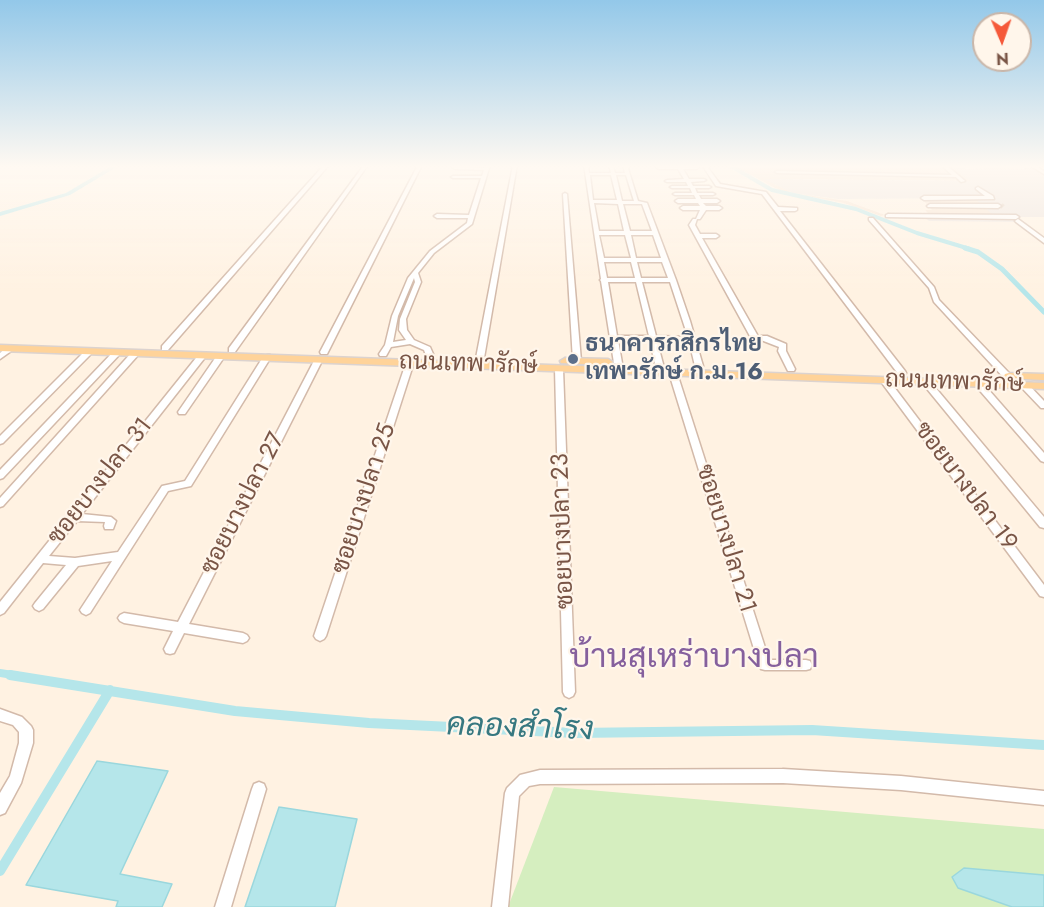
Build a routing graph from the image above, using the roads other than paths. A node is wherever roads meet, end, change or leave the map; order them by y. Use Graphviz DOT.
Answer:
graph roads {
  1 [pos="290,207"];
  2 [pos="335,207"];
  3 [pos="398,207"];
  4 [pos="475,207"];
  5 [pos="507,207"];
  6 [pos="566,207"];
  7 [pos="592,207"];
  8 [pos="621,207"];
  9 [pos="646,207"];
  10 [pos="683,208"];
  11 [pos="704,208"];
  12 [pos="719,208"];
  13 [pos="775,209"];
  14 [pos="795,209"];
  15 [pos="1008,211"];
  16 [pos="437,216"];
  17 [pos="888,216"];
  18 [pos="472,217"];
  19 [pos="1017,218"];
  20 [pos="871,219"];
  21 [pos="596,233"];
  22 [pos="627,233"];
  23 [pos="654,233"];
  24 [pos="698,236"];
  25 [pos="716,236"];
  26 [pos="1044,241"];
  27 [pos="601,260"];
  28 [pos="633,260"];
  29 [pos="665,260"];
  30 [pos="416,274"];
  31 [pos="603,280"];
  32 [pos="638,280"];
  33 [pos="674,280"];
  34 [pos="404,335"];
  35 [pos="614,338"];
  36 [pos="653,339"];
  37 [pos="691,339"];
  38 [pos="0,341"];
  39 [pos="391,341"];
  40 [pos="411,342"];
  41 [pos="5,348"];
  42 [pos="165,348"];
  43 [pos="232,350"];
  44 [pos="89,352"];
  45 [pos="117,353"];
  46 [pos="136,353"];
  47 [pos="382,354"];
  48 [pos="203,355"];
  49 [pos="293,355"];
  50 [pos="221,356"];
  51 [pos="321,356"];
  52 [pos="430,356"];
  53 [pos="0,357"];
  54 [pos="267,357"];
  55 [pos="480,358"];
  56 [pos="578,361"];
  57 [pos="410,362"];
  58 [pos="618,363"];
  59 [pos="659,364"];
  60 [pos="699,366"];
  61 [pos="559,369"];
  62 [pos="791,369"];
  63 [pos="674,373"];
  64 [pos="902,373"];
  65 [pos="1007,376"];
  66 [pos="1044,377"];
  67 [pos="885,381"];
  68 [pos="926,382"];
  69 [pos="978,383"];
  70 [pos="1024,385"];
  71 [pos="1044,386"];
  72 [pos="1044,406"];
  73 [pos="182,412"];
  74 [pos="0,441"];
  75 [pos="1044,459"];
  76 [pos="0,476"];
  77 [pos="0,504"];
  78 [pos="74,517"];
  79 [pos="1044,524"];
  80 [pos="109,526"];
  81 [pos="120,556"];
  82 [pos="40,559"];
  83 [pos="75,562"];
  84 [pos="1044,593"];
  85 [pos="39,606"];
  86 [pos="86,609"];
  87 [pos="0,610"];
  88 [pos="124,618"];
  89 [pos="180,629"];
  90 [pos="320,636"];
  91 [pos="243,638"];
  92 [pos="170,649"];
  93 [pos="806,664"];
  94 [pos="569,692"];
  95 [pos="0,715"];
  96 [pos="259,789"];
  97 [pos="1044,798"];
  98 [pos="0,808"];
  99 [pos="223,907"];
  100 [pos="500,907"];
  1 -- 42 [label="street"];
  2 -- 43 [label="street"];
  3 -- 51 [label="street, ซอยบางปลา 27"];
  4 -- 18 [label="street"];
  5 -- 55 [label="street"];
  6 -- 56 [label="street"];
  7 -- 21 [label="street"];
  8 -- 22 [label="street"];
  9 -- 23 [label="street"];
  10 -- 11 [label="street"];
  11 -- 12 [label="street"];
  11 -- 24 [label="street"];
  13 -- 14 [label="street"];
  13 -- 64 [label="street"];
  15 -- 19 [label="street"];
  16 -- 18 [label="street"];
  17 -- 19 [label="street"];
  18 -- 30 [label="street"];
  19 -- 26 [label="street"];
  20 -- 65 [label="street"];
  21 -- 22 [label="street"];
  21 -- 27 [label="street"];
  22 -- 23 [label="street"];
  22 -- 28 [label="street"];
  23 -- 29 [label="street"];
  24 -- 25 [label="street"];
  24 -- 62 [label="street"];
  27 -- 28 [label="street"];
  27 -- 31 [label="street"];
  28 -- 29 [label="street"];
  28 -- 32 [label="street"];
  29 -- 33 [label="street"];
  30 -- 34 [label="street"];
  30 -- 39 [label="street"];
  31 -- 32 [label="street"];
  31 -- 35 [label="street"];
  32 -- 33 [label="street"];
  32 -- 36 [label="street"];
  33 -- 37 [label="street"];
  34 -- 39 [label="street"];
  34 -- 40 [label="street"];
  35 -- 36 [label="street"];
  35 -- 58 [label="street"];
  36 -- 37 [label="street"];
  36 -- 59 [label="street"];
  37 -- 60 [label="street"];
  38 -- 42 [label="main road, ถนนเทพารักษ์"];
  39 -- 40 [label="street"];
  39 -- 47 [label="street"];
  40 -- 52 [label="street"];
  41 -- 44 [label="main road, ถนนเทพารักษ์"];
  41 -- 53 [label="street"];
  42 -- 43 [label="main road, ถนนเทพารักษ์"];
  43 -- 49 [label="main road, ถนนเทพารักษ์"];
  44 -- 45 [label="main road, ถนนเทพารักษ์"];
  44 -- 74 [label="street"];
  45 -- 46 [label="main road, ถนนเทพารักษ์"];
  45 -- 76 [label="street"];
  46 -- 48 [label="main road, ถนนเทพารักษ์"];
  46 -- 77 [label="street"];
  47 -- 51 [label="main road, ถนนเทพารักษ์"];
  47 -- 52 [label="main road, ถนนเทพารักษ์"];
  48 -- 50 [label="main road, ถนนเทพารักษ์"];
  48 -- 78 [label="street, ซอยบางปลา 31"];
  49 -- 51 [label="main road, ถนนเทพารักษ์"];
  49 -- 54 [label="main road, ถนนเทพารักษ์"];
  50 -- 54 [label="main road, ถนนเทพารักษ์"];
  50 -- 73 [label="street"];
  51 -- 57 [label="main road, ถนนเทพารักษ์"];
  51 -- 89 [label="street, ซอยบางปลา 27"];
  52 -- 55 [label="main road, ถนนเทพารักษ์"];
  54 -- 81 [label="street"];
  55 -- 56 [label="main road, ถนนเทพารักษ์"];
  56 -- 58 [label="main road, ถนนเทพารักษ์"];
  57 -- 61 [label="main road, ถนนเทพารักษ์"];
  57 -- 90 [label="street, ซอยบางปลา 25"];
  58 -- 59 [label="main road, ถนนเทพารักษ์"];
  59 -- 60 [label="main road, ถนนเทพารักษ์"];
  60 -- 62 [label="main road, ถนนเทพารักษ์"];
  61 -- 63 [label="main road, ถนนเทพารักษ์"];
  61 -- 94 [label="street, ซอยบางปลา 23"];
  62 -- 64 [label="main road, ถนนเทพารักษ์"];
  63 -- 67 [label="main road, ถนนเทพารักษ์"];
  63 -- 93 [label="street, ซอยบางปลา 21"];
  64 -- 65 [label="main road, ถนนเทพารักษ์"];
  65 -- 66 [label="main road, ถนนเทพารักษ์"];
  67 -- 68 [label="main road, ถนนเทพารักษ์"];
  67 -- 84 [label="street, ซอยบางปลา 19"];
  68 -- 69 [label="main road, ถนนเทพารักษ์"];
  68 -- 79 [label="street"];
  69 -- 70 [label="main road, ถนนเทพารักษ์"];
  69 -- 75 [label="street"];
  70 -- 71 [label="main road, ถนนเทพารักษ์"];
  70 -- 72 [label="street"];
  78 -- 80 [label="street"];
  78 -- 82 [label="street, ซอยบางปลา 31"];
  81 -- 83 [label="street"];
  81 -- 86 [label="street"];
  82 -- 83 [label="street"];
  82 -- 87 [label="street, ซอยบางปลา 31"];
  83 -- 85 [label="street"];
  88 -- 89 [label="street"];
  89 -- 91 [label="street"];
  89 -- 92 [label="street, ซอยบางปลา 27"];
  95 -- 98 [label="street"];
  96 -- 99 [label="street"];
  97 -- 100 [label="street"];
}
